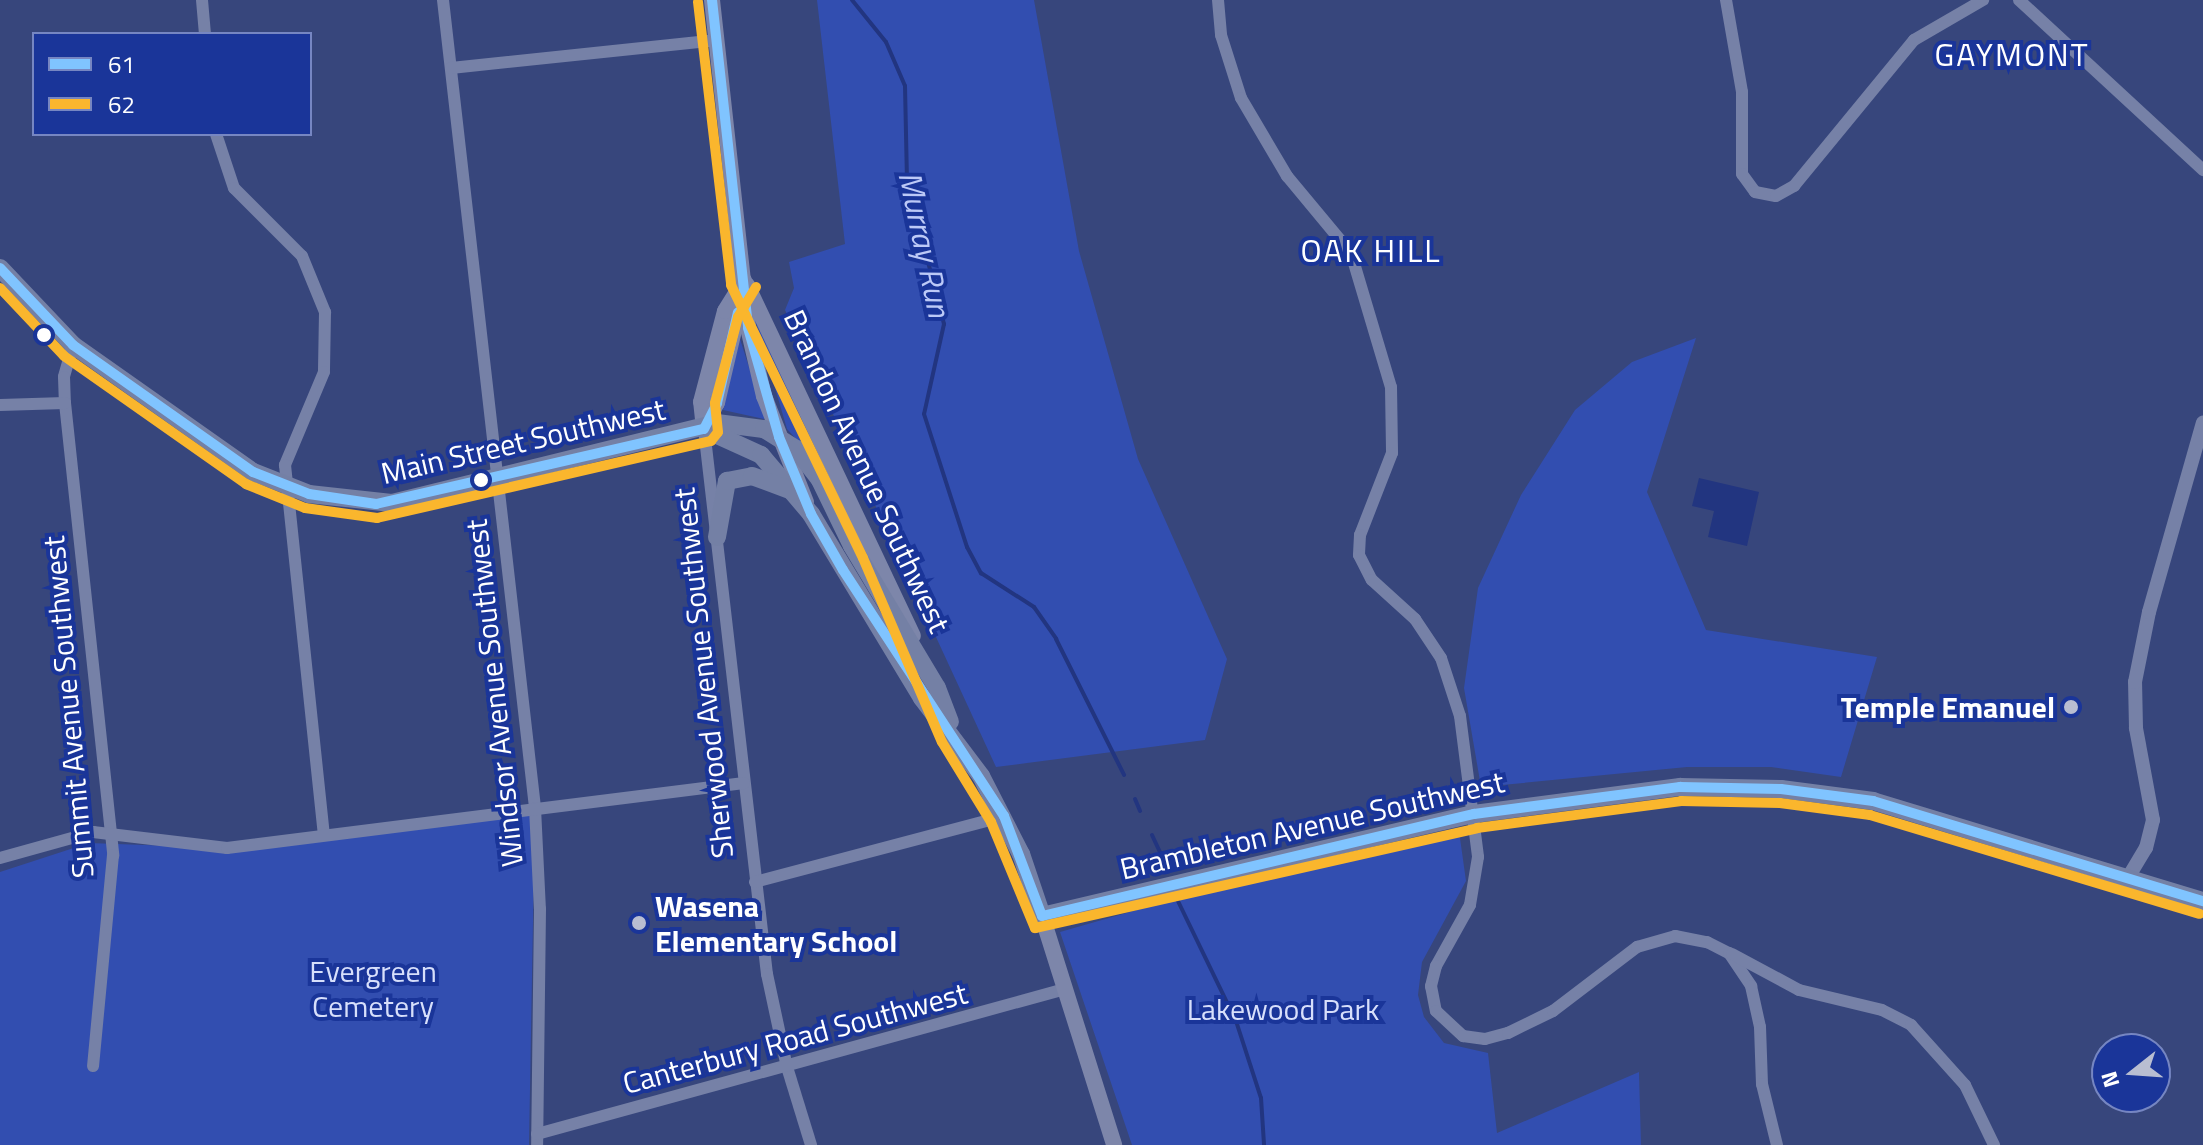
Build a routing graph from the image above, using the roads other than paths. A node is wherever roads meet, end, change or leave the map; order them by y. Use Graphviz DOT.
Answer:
graph roads {
  1 [pos="202,0"];
  2 [pos="443,0"];
  3 [pos="712,0"];
  4 [pos="1218,0"];
  5 [pos="1726,0"];
  6 [pos="1983,0"];
  7 [pos="2019,0"];
  8 [pos="205,32"];
  9 [pos="716,40"];
  10 [pos="451,68"];
  11 [pos="217,136"];
  12 [pos="2203,170"];
  13 [pos="0,268"];
  14 [pos="744,280"];
  15 [pos="73,345"];
  16 [pos="65,403"];
  17 [pos="0,405"];
  18 [pos="2203,423"];
  19 [pos="704,429"];
  20 [pos="779,437"];
  21 [pos="498,478"];
  22 [pos="287,487"];
  23 [pos="795,492"];
  24 [pos="811,514"];
  25 [pos="717,537"];
  26 [pos="937,688"];
  27 [pos="955,736"];
  28 [pos="744,783"];
  29 [pos="535,808"];
  30 [pos="1474,814"];
  31 [pos="1004,816"];
  32 [pos="111,833"];
  33 [pos="324,835"];
  34 [pos="0,858"];
  35 [pos="2129,876"];
  36 [pos="755,882"];
  37 [pos="2203,901"];
  38 [pos="1042,916"];
  39 [pos="1729,953"];
  40 [pos="1065,989"];
  41 [pos="93,1066"];
  42 [pos="787,1067"];
  43 [pos="537,1139"];
  44 [pos="811,1145"];
  45 [pos="1114,1145"];
  46 [pos="1777,1145"];
  47 [pos="1994,1145"];
  1 -- 8 [label="street"];
  2 -- 10 [label="street, Windsor Avenue Southwest"];
  3 -- 9 [label="main road, Brandon Avenue Southwest"];
  4 -- 30 [label="street"];
  5 -- 6 [label="street"];
  7 -- 12 [label="street"];
  9 -- 10 [label="street"];
  9 -- 14 [label="main road, Brandon Avenue Southwest"];
  10 -- 21 [label="street, Windsor Avenue Southwest"];
  11 -- 22 [label="street"];
  13 -- 15 [label="main road, Main Street Southwest"];
  14 -- 19 [label="main road, Sherwood Avenue Southwest"];
  14 -- 20 [label="main road, Brandon Avenue Southwest"];
  14 -- 26 [label="main road, Brandon Avenue Southwest"];
  15 -- 16 [label="street, Summit Avenue Southwest"];
  15 -- 22 [label="main road, Main Street Southwest"];
  16 -- 17 [label="street"];
  16 -- 32 [label="street, Summit Avenue Southwest"];
  18 -- 35 [label="street"];
  19 -- 20 [label="main road, Brandon Avenue Southwest"];
  19 -- 21 [label="main road, Main Street Southwest"];
  19 -- 23 [label="main road"];
  19 -- 25 [label="street, Sherwood Avenue Southwest"];
  20 -- 24 [label="main road, Brandon Avenue Southwest"];
  20 -- 26 [label="main road, Brandon Avenue Southwest"];
  21 -- 22 [label="main road, Main Street Southwest"];
  21 -- 29 [label="street, Windsor Avenue Southwest"];
  22 -- 33 [label="street"];
  23 -- 24 [label="main road"];
  23 -- 25 [label="main road"];
  24 -- 27 [label="main road, Brandon Avenue Southwest"];
  25 -- 28 [label="street, Sherwood Avenue Southwest"];
  26 -- 27 [label="main road, Brandon Avenue Southwest"];
  27 -- 31 [label="main road, Brandon Avenue Southwest"];
  28 -- 29 [label="street"];
  28 -- 36 [label="street, Sherwood Avenue Southwest"];
  29 -- 33 [label="street"];
  29 -- 43 [label="street, Windsor Avenue Southwest"];
  30 -- 35 [label="main road, Brambleton Avenue Southwest"];
  30 -- 38 [label="main road, Brambleton Avenue Southwest"];
  30 -- 39 [label="street"];
  31 -- 36 [label="street"];
  31 -- 38 [label="main road, Brandon Avenue Southwest"];
  32 -- 33 [label="street"];
  32 -- 34 [label="street"];
  32 -- 41 [label="street, Summit Avenue Southwest"];
  35 -- 37 [label="main road, Brambleton Avenue Southwest"];
  36 -- 42 [label="street, Sherwood Avenue Southwest"];
  38 -- 40 [label="main road, Brandon Avenue Southwest"];
  39 -- 46 [label="street"];
  39 -- 47 [label="street"];
  40 -- 42 [label="street, Canterbury Road Southwest"];
  40 -- 45 [label="main road, Brandon Avenue Southwest"];
  42 -- 43 [label="street, Canterbury Road Southwest"];
  42 -- 44 [label="street, Sherwood Avenue Southwest"];
}
